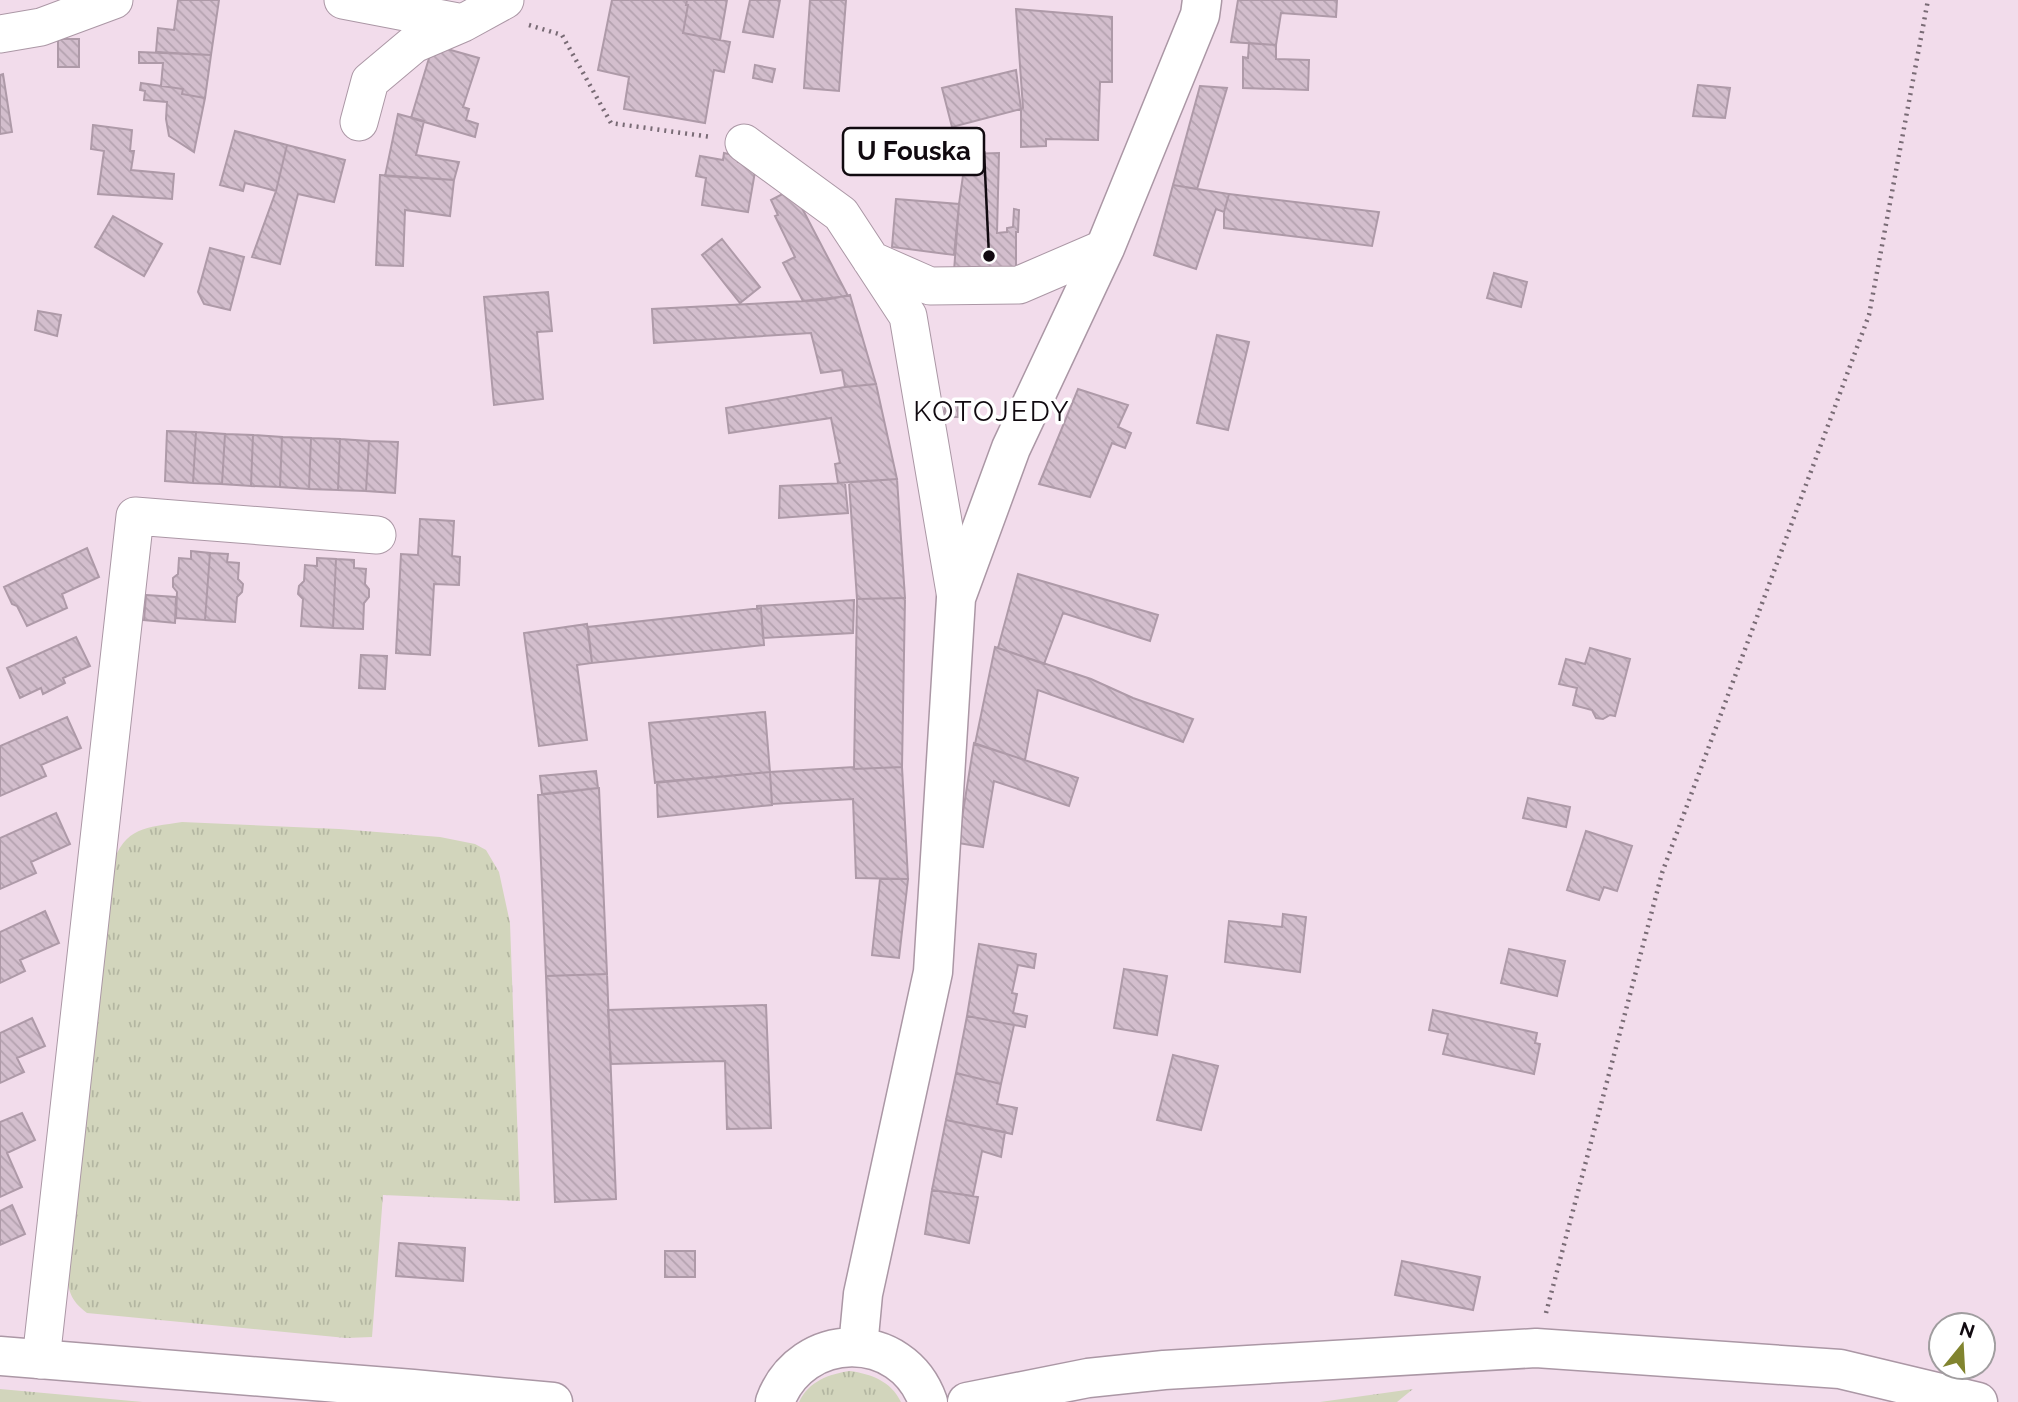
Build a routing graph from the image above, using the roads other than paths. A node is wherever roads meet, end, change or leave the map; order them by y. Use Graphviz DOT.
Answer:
graph roads {
  1 [pos="114,0"];
  2 [pos="343,0"];
  3 [pos="1202,0"];
  4 [pos="485,11"];
  5 [pos="0,34"];
  6 [pos="359,122"];
  7 [pos="744,142"];
  8 [pos="1105,248"];
  9 [pos="871,260"];
  10 [pos="377,535"];
  11 [pos="956,598"];
  12 [pos="858,1347"];
  13 [pos="0,1356"];
  14 [pos="41,1360"];
  15 [pos="553,1402"];
  16 [pos="775,1402"];
  17 [pos="928,1402"];
  18 [pos="968,1402"];
  19 [pos="1978,1402"];
  1 -- 5 [label="street"];
  2 -- 4 [label="street"];
  3 -- 8 [label="main road"];
  4 -- 6 [label="street"];
  7 -- 9 [label="street"];
  8 -- 9 [label="street"];
  8 -- 11 [label="main road"];
  9 -- 11 [label="street"];
  10 -- 14 [label="street"];
  11 -- 12 [label="main road"];
  12 -- 16 [label="main road"];
  12 -- 17 [label="main road"];
  13 -- 14 [label="main road"];
  14 -- 15 [label="main road"];
  18 -- 19 [label="main road"];
}
